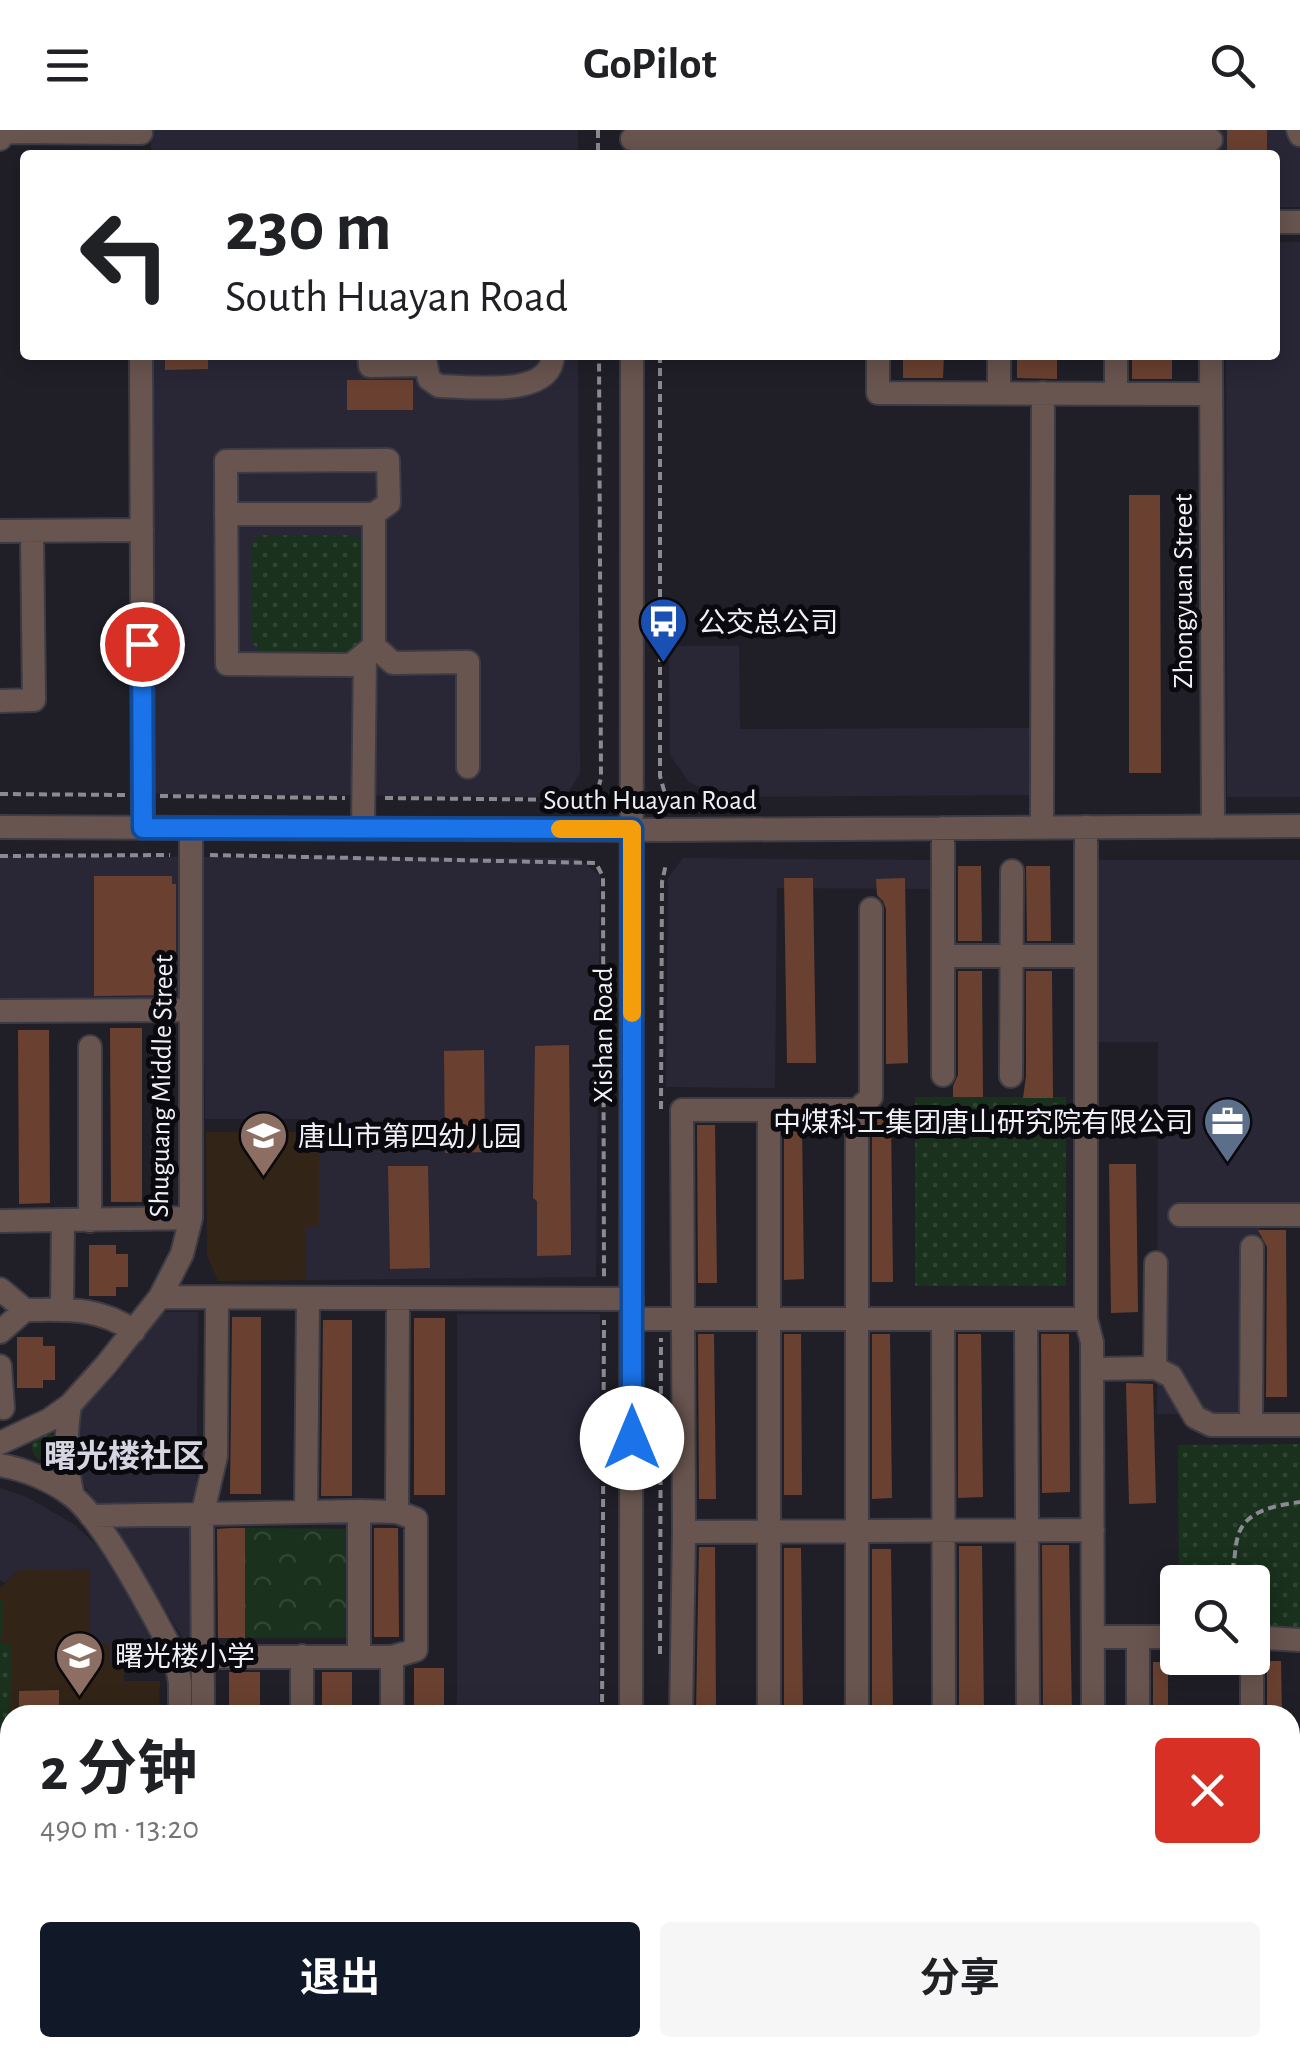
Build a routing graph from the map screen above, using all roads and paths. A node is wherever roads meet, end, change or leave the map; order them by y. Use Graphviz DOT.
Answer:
graph roads {
  1 [pos="970,135"];
  2 [pos="0,139"];
  3 [pos="141,139"];
  4 [pos="632,141"];
  5 [pos="1211,142"];
  6 [pos="770,147"];
  7 [pos="879,147"];
  8 [pos="998,147"];
  9 [pos="1116,147"];
  10 [pos="142,360"];
  11 [pos="369,360"];
  12 [pos="424,360"];
  13 [pos="553,360"];
  14 [pos="599,360"];
  15 [pos="632,360"];
  16 [pos="660,360"];
  17 [pos="878,360"];
  18 [pos="999,360"];
  19 [pos="1116,360"];
  20 [pos="1211,360"];
  21 [pos="1000,393"];
  22 [pos="1043,393"];
  23 [pos="1116,393"];
  24 [pos="1211,394"];
  25 [pos="226,514"];
  26 [pos="374,514"];
  27 [pos="32,530"];
  28 [pos="142,530"];
  29 [pos="0,531"];
  30 [pos="369,650"];
  31 [pos="0,701"];
  32 [pos="468,767"];
  33 [pos="0,794"];
  34 [pos="664,794"];
  35 [pos="143,796"];
  36 [pos="364,798"];
  37 [pos="1300,826"];
  38 [pos="0,827"];
  39 [pos="1042,827"];
  40 [pos="1086,827"];
  41 [pos="1213,827"];
  42 [pos="143,828"];
  43 [pos="192,828"];
  44 [pos="942,828"];
  45 [pos="363,829"];
  46 [pos="632,829"];
  47 [pos="192,855"];
  48 [pos="0,856"];
  49 [pos="596,863"];
  50 [pos="1012,871"];
  51 [pos="870,909"];
  52 [pos="942,956"];
  53 [pos="1012,956"];
  54 [pos="1086,956"];
  55 [pos="190,1010"];
  56 [pos="0,1011"];
  57 [pos="90,1047"];
  58 [pos="942,1075"];
  59 [pos="1011,1076"];
  60 [pos="769,1110"];
  61 [pos="857,1110"];
  62 [pos="1300,1214"];
  63 [pos="1180,1215"];
  64 [pos="192,1218"];
  65 [pos="0,1220"];
  66 [pos="63,1220"];
  67 [pos="90,1221"];
  68 [pos="1252,1247"];
  69 [pos="1156,1263"];
  70 [pos="0,1289"];
  71 [pos="160,1297"];
  72 [pos="217,1298"];
  73 [pos="308,1298"];
  74 [pos="398,1298"];
  75 [pos="632,1309"];
  76 [pos="26,1310"];
  77 [pos="62,1310"];
  78 [pos="683,1319"];
  79 [pos="769,1319"];
  80 [pos="857,1319"];
  81 [pos="943,1319"];
  82 [pos="1026,1319"];
  83 [pos="1086,1319"];
  84 [pos="134,1331"];
  85 [pos="0,1332"];
  86 [pos="0,1366"];
  87 [pos="1155,1368"];
  88 [pos="1092,1369"];
  89 [pos="70,1405"];
  90 [pos="3,1408"];
  91 [pos="1251,1425"];
  92 [pos="1300,1425"];
  93 [pos="0,1443"];
  94 [pos="0,1465"];
  95 [pos="72,1496"];
  96 [pos="1300,1502"];
  97 [pos="359,1511"];
  98 [pos="306,1512"];
  99 [pos="398,1512"];
  100 [pos="91,1516"];
  101 [pos="202,1516"];
  102 [pos="1093,1530"];
  103 [pos="1027,1531"];
  104 [pos="684,1532"];
  105 [pos="769,1532"];
  106 [pos="857,1532"];
  107 [pos="944,1532"];
  108 [pos="1234,1565"];
  109 [pos="1094,1637"];
  110 [pos="1138,1637"];
  111 [pos="1160,1637"];
  112 [pos="1270,1638"];
  113 [pos="1300,1640"];
  114 [pos="359,1655"];
  115 [pos="175,1656"];
  116 [pos="302,1656"];
  117 [pos="392,1656"];
  118 [pos="203,1657"];
  119 [pos="1252,1675"];
  120 [pos="180,1705"];
  121 [pos="204,1705"];
  122 [pos="302,1705"];
  123 [pos="392,1705"];
  124 [pos="631,1705"];
  125 [pos="681,1705"];
  126 [pos="769,1705"];
  127 [pos="857,1705"];
  128 [pos="944,1705"];
  129 [pos="1028,1705"];
  130 [pos="1094,1705"];
  131 [pos="1138,1705"];
  132 [pos="1252,1705"];
  1 -- 7 [label="street"];
  1 -- 8 [label="street"];
  2 -- 3 [label="street"];
  4 -- 6 [label="street"];
  5 -- 9 [label="street"];
  6 -- 7 [label="street"];
  8 -- 9 [label="street"];
  10 -- 28 [label="street"];
  11 -- 12 [label="street"];
  12 -- 13 [label="street"];
  14 -- 36 [label="path"];
  15 -- 46 [label="street, Xishan Road"];
  16 -- 34 [label="path"];
  17 -- 21 [label="street"];
  18 -- 21 [label="street"];
  19 -- 23 [label="street"];
  20 -- 24 [label="street, Zhongyuan Street"];
  21 -- 22 [label="street"];
  22 -- 23 [label="street"];
  22 -- 39 [label="street"];
  23 -- 24 [label="street"];
  24 -- 41 [label="street, Zhongyuan Street"];
  25 -- 26 [label="street"];
  25 -- 26 [label="street"];
  25 -- 30 [label="street"];
  26 -- 30 [label="street"];
  27 -- 28 [label="street"];
  27 -- 29 [label="street"];
  27 -- 31 [label="street"];
  28 -- 35 [label="street"];
  30 -- 32 [label="street"];
  30 -- 36 [label="street"];
  33 -- 35 [label="path"];
  35 -- 36 [label="path"];
  35 -- 42 [label="street"];
  36 -- 45 [label="street"];
  37 -- 41 [label="street, South Huayan Road"];
  38 -- 42 [label="street, South Huayan Road"];
  39 -- 40 [label="street, South Huayan Road"];
  39 -- 44 [label="street, South Huayan Road"];
  40 -- 41 [label="street, South Huayan Road"];
  40 -- 54 [label="street"];
  42 -- 43 [label="street, South Huayan Road"];
  43 -- 45 [label="street, South Huayan Road"];
  43 -- 47 [label="street, Shuguang Middle Street"];
  44 -- 46 [label="street, South Huayan Road"];
  44 -- 52 [label="street"];
  45 -- 46 [label="street, South Huayan Road"];
  46 -- 75 [label="street, Xishan Road"];
  47 -- 48 [label="path"];
  47 -- 49 [label="path"];
  47 -- 55 [label="street, Shuguang Middle Street"];
  50 -- 53 [label="street"];
  51 -- 61 [label="street"];
  52 -- 53 [label="street"];
  52 -- 58 [label="street"];
  53 -- 54 [label="street"];
  53 -- 59 [label="street"];
  54 -- 83 [label="street"];
  55 -- 56 [label="street"];
  55 -- 64 [label="street, Shuguang Middle Street"];
  57 -- 67 [label="street"];
  60 -- 61 [label="street"];
  60 -- 78 [label="street"];
  60 -- 79 [label="street"];
  61 -- 80 [label="street"];
  62 -- 63 [label="street"];
  64 -- 67 [label="street"];
  64 -- 71 [label="street, Shuguang Middle Street"];
  65 -- 66 [label="street"];
  66 -- 67 [label="street"];
  66 -- 77 [label="street"];
  68 -- 91 [label="street"];
  69 -- 87 [label="street"];
  70 -- 76 [label="street"];
  71 -- 72 [label="street"];
  71 -- 84 [label="street, Shuguang Middle Street"];
  72 -- 73 [label="street"];
  72 -- 101 [label="street"];
  73 -- 74 [label="street"];
  73 -- 98 [label="street"];
  74 -- 75 [label="street"];
  74 -- 99 [label="street"];
  75 -- 78 [label="street"];
  75 -- 124 [label="street, Xishan Road"];
  76 -- 77 [label="street"];
  76 -- 85 [label="street"];
  77 -- 84 [label="street"];
  78 -- 79 [label="street"];
  78 -- 104 [label="street"];
  79 -- 80 [label="street"];
  79 -- 105 [label="street"];
  80 -- 81 [label="street"];
  80 -- 106 [label="street"];
  81 -- 82 [label="street"];
  81 -- 107 [label="street"];
  82 -- 83 [label="street"];
  82 -- 103 [label="street"];
  83 -- 88 [label="street"];
  84 -- 89 [label="street, Shuguang Middle Street"];
  86 -- 90 [label="street"];
  87 -- 88 [label="street"];
  87 -- 91 [label="street"];
  88 -- 102 [label="street"];
  89 -- 93 [label="street, Shuguang Middle Street"];
  89 -- 95 [label="street"];
  91 -- 92 [label="street"];
  94 -- 95 [label="street"];
  95 -- 100 [label="street"];
  96 -- 108 [label="path"];
  97 -- 98 [label="street"];
  97 -- 99 [label="street"];
  97 -- 114 [label="street"];
  98 -- 101 [label="street"];
  99 -- 117 [label="street"];
  100 -- 101 [label="street"];
  100 -- 115 [label="street"];
  101 -- 118 [label="street"];
  102 -- 103 [label="street"];
  102 -- 109 [label="street"];
  103 -- 107 [label="street"];
  103 -- 129 [label="street"];
  104 -- 105 [label="street"];
  104 -- 125 [label="street"];
  105 -- 106 [label="street"];
  105 -- 126 [label="street"];
  106 -- 107 [label="street"];
  106 -- 127 [label="street"];
  107 -- 128 [label="street"];
  109 -- 110 [label="street"];
  109 -- 130 [label="street"];
  110 -- 111 [label="street"];
  110 -- 131 [label="street"];
  112 -- 113 [label="street"];
  114 -- 116 [label="street"];
  114 -- 117 [label="street"];
  115 -- 118 [label="street"];
  115 -- 120 [label="street"];
  116 -- 118 [label="street"];
  116 -- 122 [label="street"];
  117 -- 123 [label="street"];
  118 -- 121 [label="street"];
  119 -- 132 [label="street"];
}
